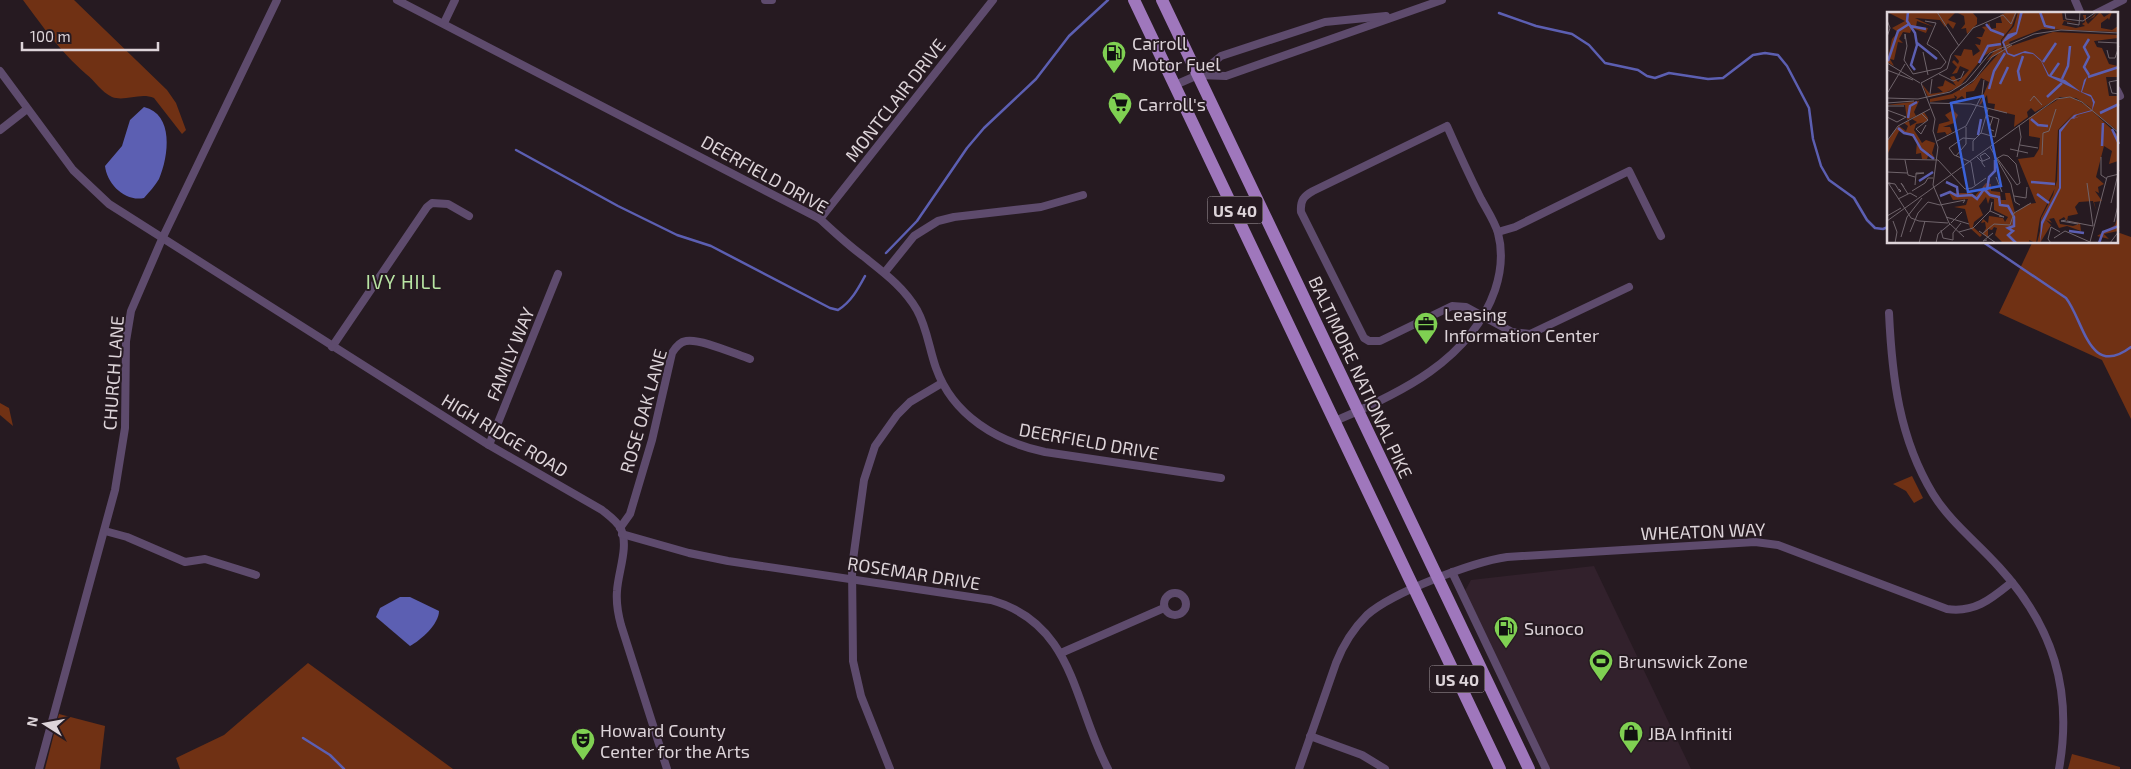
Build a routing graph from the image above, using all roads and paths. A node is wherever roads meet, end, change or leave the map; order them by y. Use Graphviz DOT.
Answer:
graph roads {
  1 [pos="277,0"];
  2 [pos="397,0"];
  3 [pos="454,0"];
  4 [pos="765,0"];
  5 [pos="772,0"];
  6 [pos="993,0"];
  7 [pos="1134,0"];
  8 [pos="1162,0"];
  9 [pos="1442,0"];
  10 [pos="2075,0"];
  11 [pos="2123,0"];
  12 [pos="2080,12"];
  13 [pos="2099,12"];
  14 [pos="1396,15"];
  15 [pos="444,23"];
  16 [pos="0,71"];
  17 [pos="1198,75"];
  18 [pos="1175,85"];
  19 [pos="27,109"];
  20 [pos="0,130"];
  21 [pos="1083,195"];
  22 [pos="469,216"];
  23 [pos="820,219"];
  24 [pos="1498,232"];
  25 [pos="1661,236"];
  26 [pos="162,239"];
  27 [pos="885,272"];
  28 [pos="558,274"];
  29 [pos="1630,287"];
  30 [pos="1889,313"];
  31 [pos="1484,315"];
  32 [pos="332,347"];
  33 [pos="750,359"];
  34 [pos="942,383"];
  35 [pos="1358,411"];
  36 [pos="1335,421"];
  37 [pos="489,445"];
  38 [pos="1221,478"];
  39 [pos="105,531"];
  40 [pos="621,531"];
  41 [pos="1452,572"];
  42 [pos="256,575"];
  43 [pos="852,579"];
  44 [pos="1438,579"];
  45 [pos="2012,582"];
  46 [pos="1415,589"];
  47 [pos="1164,608"];
  48 [pos="1061,653"];
  49 [pos="1310,736"];
  50 [pos="39,769"];
  51 [pos="667,769"];
  52 [pos="890,769"];
  53 [pos="1108,769"];
  54 [pos="1299,769"];
  55 [pos="1385,769"];
  56 [pos="1500,769"];
  57 [pos="1529,769"];
  58 [pos="1546,769"];
  59 [pos="2059,769"];
  1 -- 26 [label="street, CHURCH LANE"];
  2 -- 15 [label="street, DEERFIELD DRIVE"];
  3 -- 15 [label="street"];
  4 -- 5 [label="street"];
  6 -- 23 [label="street, MONTCLAIR DRIVE"];
  7 -- 18 [label="main road, US 40"];
  8 -- 17 [label="main road, BALTIMORE NATIONAL PIKE / US 40"];
  9 -- 14 [label="street"];
  10 -- 12 [label="street"];
  11 -- 13 [label="street"];
  14 -- 17 [label="street"];
  14 -- 17 [label="street"];
  15 -- 23 [label="street, DEERFIELD DRIVE"];
  16 -- 19 [label="street, HIGH RIDGE ROAD"];
  17 -- 18 [label="street"];
  17 -- 35 [label="main road, BALTIMORE NATIONAL PIKE / US 40"];
  18 -- 36 [label="main road, US 40"];
  19 -- 20 [label="street"];
  19 -- 26 [label="street, HIGH RIDGE ROAD"];
  21 -- 27 [label="street"];
  22 -- 32 [label="street"];
  23 -- 27 [label="street, DEERFIELD DRIVE"];
  24 -- 25 [label="street"];
  24 -- 31 [label="street"];
  24 -- 31 [label="street"];
  26 -- 32 [label="street, HIGH RIDGE ROAD"];
  26 -- 39 [label="street, CHURCH LANE"];
  27 -- 34 [label="street, DEERFIELD DRIVE"];
  28 -- 37 [label="street, FAMILY WAY"];
  29 -- 31 [label="street"];
  30 -- 45 [label="street"];
  31 -- 35 [label="street"];
  32 -- 37 [label="street, HIGH RIDGE ROAD"];
  33 -- 40 [label="street, ROSE OAK LANE"];
  34 -- 38 [label="street, DEERFIELD DRIVE"];
  34 -- 43 [label="street"];
  35 -- 36 [label="street"];
  35 -- 44 [label="main road, BALTIMORE NATIONAL PIKE / US 40"];
  36 -- 46 [label="main road, US 40"];
  37 -- 40 [label="street, HIGH RIDGE ROAD"];
  39 -- 42 [label="street"];
  39 -- 50 [label="street, CHURCH LANE"];
  40 -- 43 [label="street, ROSEMAR DRIVE"];
  40 -- 51 [label="street"];
  41 -- 44 [label="street, WHEATON WAY"];
  41 -- 45 [label="street, WHEATON WAY"];
  41 -- 58 [label="street"];
  43 -- 48 [label="street, ROSEMAR DRIVE"];
  43 -- 52 [label="street"];
  44 -- 46 [label="street, WHEATON WAY"];
  44 -- 57 [label="main road, BALTIMORE NATIONAL PIKE / US 40"];
  45 -- 59 [label="street"];
  46 -- 49 [label="street, WHEATON WAY"];
  46 -- 56 [label="main road, US 40"];
  47 -- 48 [label="street"];
  48 -- 53 [label="street, ROSEMAR DRIVE"];
  49 -- 54 [label="street, WHEATON WAY"];
  49 -- 55 [label="street"];
}
